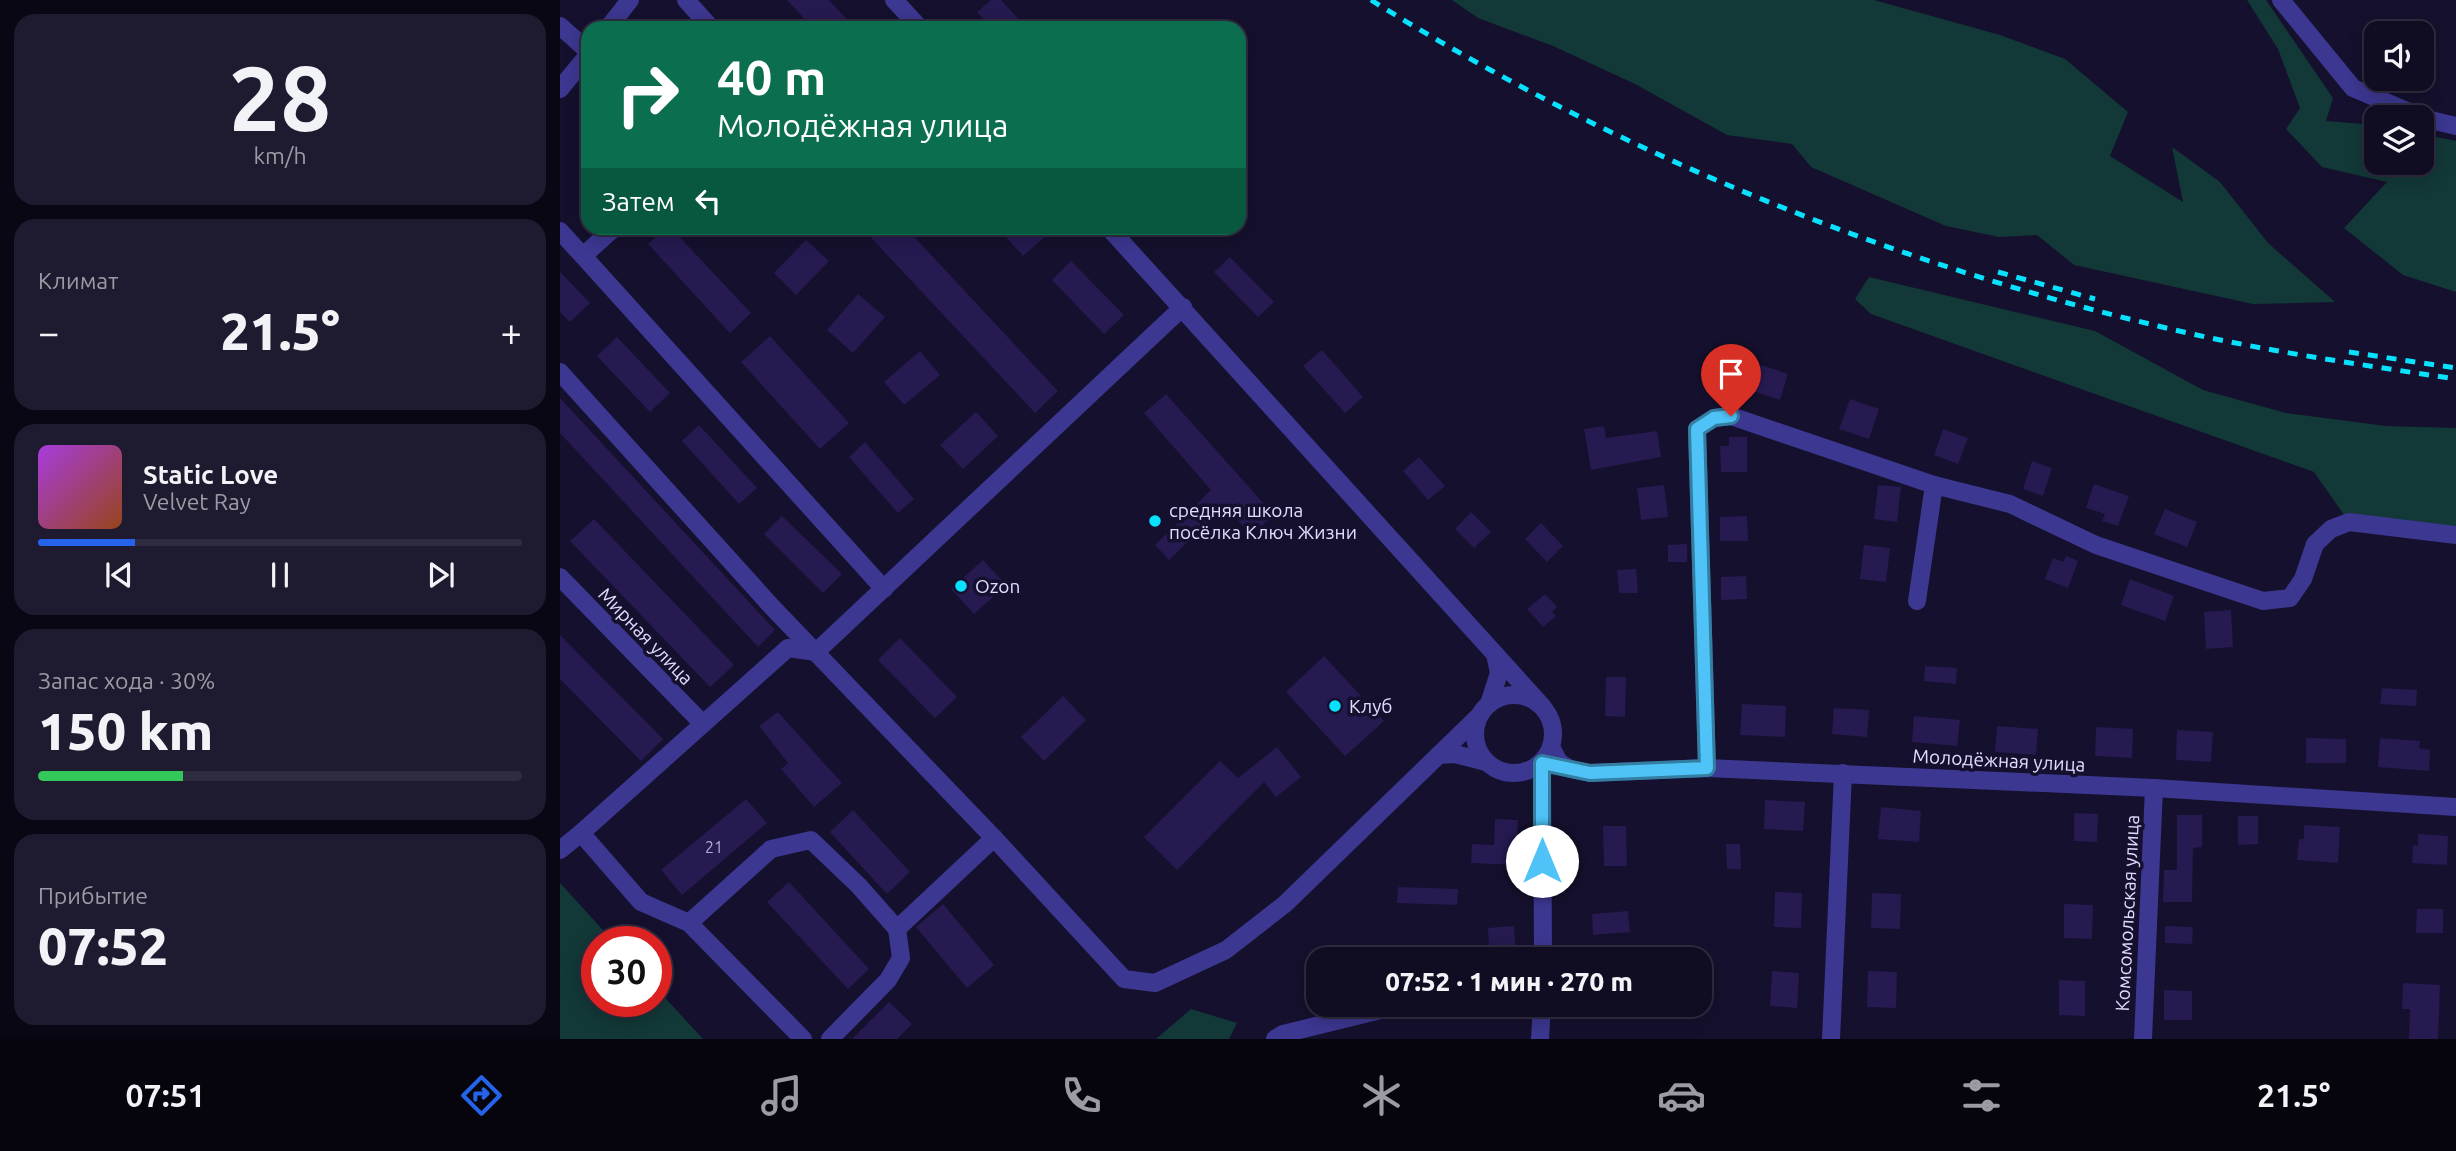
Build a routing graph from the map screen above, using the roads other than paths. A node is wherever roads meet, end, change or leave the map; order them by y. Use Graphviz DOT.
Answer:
graph roads {
  1 [pos="630,0"];
  2 [pos="686,0"];
  3 [pos="894,0"];
  4 [pos="2281,0"];
  5 [pos="614,21"];
  6 [pos="705,21"];
  7 [pos="914,21"];
  8 [pos="560,26"];
  9 [pos="581,46"];
  10 [pos="581,62"];
  11 [pos="560,89"];
  12 [pos="2393,105"];
  13 [pos="2434,120"];
  14 [pos="2456,126"];
  15 [pos="560,231"];
  16 [pos="606,235"];
  17 [pos="1116,235"];
  18 [pos="583,256"];
  19 [pos="1184,307"];
  20 [pos="560,373"];
  21 [pos="1934,485"];
  22 [pos="2456,535"];
  23 [pos="560,577"];
  24 [pos="884,589"];
  25 [pos="1917,601"];
  26 [pos="816,652"];
  27 [pos="1495,654"];
  28 [pos="1543,707"];
  29 [pos="1484,710"];
  30 [pos="703,724"];
  31 [pos="1438,755"];
  32 [pos="1547,755"];
  33 [pos="1486,762"];
  34 [pos="1707,768"];
  35 [pos="1843,773"];
  36 [pos="2154,788"];
  37 [pos="2456,807"];
  38 [pos="581,833"];
  39 [pos="995,838"];
  40 [pos="560,850"];
  41 [pos="689,923"];
  42 [pos="897,929"];
  43 [pos="1543,947"];
  44 [pos="1356,1017"];
  45 [pos="1541,1017"];
  46 [pos="1280,1037"];
  47 [pos="803,1039"];
  48 [pos="830,1039"];
  49 [pos="1540,1039"];
  50 [pos="1831,1039"];
  51 [pos="2143,1039"];
  1 -- 5 [label="street"];
  2 -- 6 [label="street"];
  3 -- 7 [label="street"];
  4 -- 12 [label="street"];
  8 -- 9 [label="street"];
  10 -- 11 [label="street"];
  13 -- 14 [label="street"];
  15 -- 18 [label="street"];
  16 -- 18 [label="street"];
  17 -- 19 [label="street"];
  18 -- 24 [label="street"];
  19 -- 24 [label="street"];
  19 -- 27 [label="street"];
  20 -- 26 [label="street"];
  21 -- 22 [label="street"];
  21 -- 25 [label="street"];
  21 -- 34 [label="street"];
  23 -- 30 [label="street, Мирная улица"];
  24 -- 26 [label="street"];
  26 -- 30 [label="street"];
  26 -- 39 [label="street"];
  27 -- 28 [label="street"];
  27 -- 29 [label="street"];
  28 -- 29 [label="street"];
  28 -- 32 [label="street"];
  29 -- 31 [label="street"];
  29 -- 33 [label="street"];
  30 -- 38 [label="street"];
  31 -- 33 [label="street"];
  31 -- 39 [label="street"];
  32 -- 33 [label="street"];
  32 -- 34 [label="street, Молодёжная улица"];
  32 -- 43 [label="street"];
  34 -- 35 [label="street, Молодёжная улица"];
  35 -- 36 [label="street, Молодёжная улица"];
  35 -- 50 [label="street"];
  36 -- 37 [label="street, Молодёжная улица"];
  36 -- 51 [label="street, Комсомольская улица"];
  38 -- 40 [label="street"];
  38 -- 41 [label="street"];
  39 -- 42 [label="street"];
  41 -- 42 [label="street"];
  41 -- 47 [label="street"];
  42 -- 48 [label="street"];
  44 -- 46 [label="street"];
  45 -- 49 [label="street"];
}
